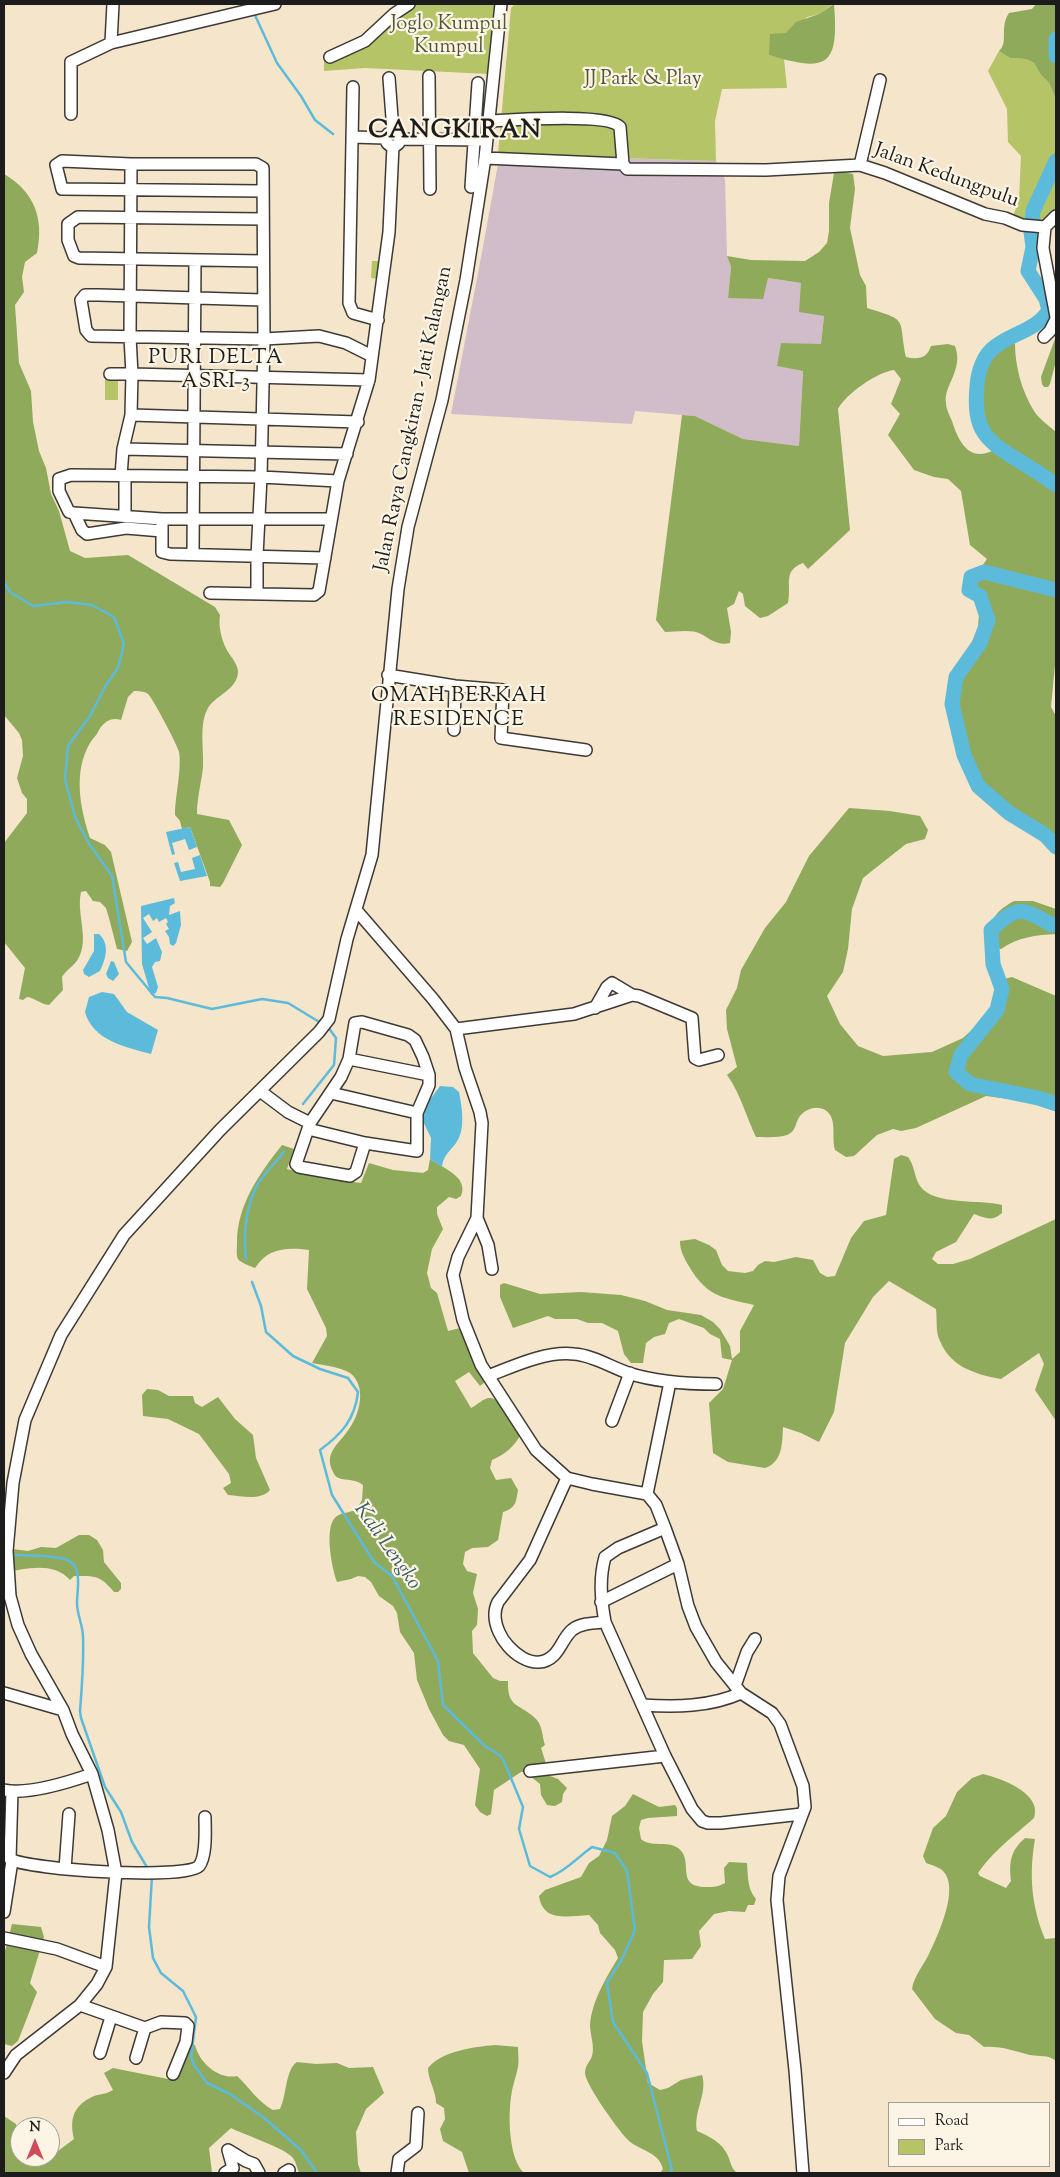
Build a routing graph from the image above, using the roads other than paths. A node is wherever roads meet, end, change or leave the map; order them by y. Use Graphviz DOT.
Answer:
graph roads {
  1 [pos="113,4"];
  2 [pos="276,4"];
  3 [pos="409,4"];
  4 [pos="500,4"];
  5 [pos="111,43"];
  6 [pos="330,57"];
  7 [pos="429,76"];
  8 [pos="389,78"];
  9 [pos="880,80"];
  10 [pos="478,82"];
  11 [pos="353,87"];
  12 [pos="71,114"];
  13 [pos="490,121"];
  14 [pos="352,136"];
  15 [pos="430,138"];
  16 [pos="393,139"];
  17 [pos="481,140"];
  18 [pos="486,158"];
  19 [pos="131,164"];
  20 [pos="623,164"];
  21 [pos="860,165"];
  22 [pos="471,187"];
  23 [pos="430,189"];
  24 [pos="130,190"];
  25 [pos="262,191"];
  26 [pos="1056,216"];
  27 [pos="130,218"];
  28 [pos="263,219"];
  29 [pos="1042,227"];
  30 [pos="130,260"];
  31 [pos="195,260"];
  32 [pos="263,261"];
  33 [pos="130,296"];
  34 [pos="194,298"];
  35 [pos="263,300"];
  36 [pos="1056,318"];
  37 [pos="378,320"];
  38 [pos="130,336"];
  39 [pos="1044,337"];
  40 [pos="194,338"];
  41 [pos="264,339"];
  42 [pos="372,356"];
  43 [pos="110,374"];
  44 [pos="132,374"];
  45 [pos="194,375"];
  46 [pos="263,376"];
  47 [pos="369,380"];
  48 [pos="131,414"];
  49 [pos="195,418"];
  50 [pos="262,419"];
  51 [pos="358,422"];
  52 [pos="123,449"];
  53 [pos="194,452"];
  54 [pos="261,453"];
  55 [pos="347,454"];
  56 [pos="123,476"];
  57 [pos="261,477"];
  58 [pos="194,478"];
  59 [pos="338,481"];
  60 [pos="74,513"];
  61 [pos="126,516"];
  62 [pos="193,518"];
  63 [pos="259,518"];
  64 [pos="331,519"];
  65 [pos="162,525"];
  66 [pos="193,554"];
  67 [pos="257,556"];
  68 [pos="325,558"];
  69 [pos="210,592"];
  70 [pos="257,593"];
  71 [pos="388,675"];
  72 [pos="455,686"];
  73 [pos="454,730"];
  74 [pos="586,750"];
  75 [pos="357,911"];
  76 [pos="632,994"];
  77 [pos="595,1008"];
  78 [pos="456,1029"];
  79 [pos="718,1055"];
  80 [pos="349,1059"];
  81 [pos="429,1075"];
  82 [pos="260,1091"];
  83 [pos="331,1093"];
  84 [pos="417,1112"];
  85 [pos="306,1124"];
  86 [pos="365,1143"];
  87 [pos="477,1218"];
  88 [pos="492,1268"];
  89 [pos="630,1373"];
  90 [pos="488,1376"];
  91 [pos="670,1382"];
  92 [pos="716,1384"];
  93 [pos="612,1421"];
  94 [pos="567,1478"];
  95 [pos="647,1494"];
  96 [pos="665,1528"];
  97 [pos="678,1564"];
  98 [pos="601,1602"];
  99 [pos="605,1622"];
  100 [pos="755,1639"];
  101 [pos="738,1690"];
  102 [pos="4,1693"];
  103 [pos="642,1705"];
  104 [pos="63,1710"];
  105 [pos="665,1756"];
  106 [pos="530,1771"];
  107 [pos="85,1776"];
  108 [pos="8,1790"];
  109 [pos="69,1814"];
  110 [pos="802,1814"];
  111 [pos="205,1817"];
  112 [pos="12,1861"];
  113 [pos="65,1869"];
  114 [pos="116,1872"];
  115 [pos="4,1912"];
  116 [pos="4,1938"];
  117 [pos="106,1967"];
  118 [pos="80,2005"];
  119 [pos="111,2016"];
  120 [pos="146,2028"];
  121 [pos="100,2053"];
  122 [pos="136,2058"];
  123 [pos="4,2073"];
  124 [pos="173,2074"];
  125 [pos="418,2113"];
  126 [pos="246,2162"];
  127 [pos="229,2171"];
  128 [pos="259,2173"];
  129 [pos="398,2173"];
  130 [pos="803,2173"];
  1 -- 5 [label="street"];
  2 -- 5 [label="street"];
  3 -- 6 [label="street"];
  4 -- 13 [label="street, Jalan Raya Cangkiran - Jati Kalangan"];
  5 -- 12 [label="street"];
  7 -- 15 [label="street"];
  8 -- 16 [label="street"];
  9 -- 21 [label="street"];
  10 -- 17 [label="street"];
  11 -- 14 [label="street"];
  13 -- 17 [label="street, Jalan Raya Cangkiran - Jati Kalangan"];
  13 -- 20 [label="street"];
  14 -- 16 [label="street"];
  14 -- 37 [label="street"];
  15 -- 16 [label="street"];
  15 -- 17 [label="street"];
  15 -- 23 [label="street"];
  16 -- 37 [label="street"];
  17 -- 18 [label="street, Jalan Raya Cangkiran - Jati Kalangan"];
  17 -- 22 [label="street"];
  18 -- 20 [label="street"];
  18 -- 71 [label="street, Jalan Raya Cangkiran - Jati Kalangan"];
  19 -- 24 [label="street"];
  19 -- 24 [label="street"];
  19 -- 25 [label="street"];
  20 -- 21 [label="street, Jalan Kedungpulu"];
  21 -- 29 [label="street, Jalan Kedungpulu"];
  24 -- 25 [label="street"];
  24 -- 27 [label="street"];
  25 -- 28 [label="street"];
  26 -- 29 [label="street"];
  27 -- 28 [label="street"];
  27 -- 30 [label="street"];
  27 -- 30 [label="street"];
  28 -- 32 [label="street"];
  29 -- 36 [label="street"];
  30 -- 31 [label="street"];
  30 -- 33 [label="street"];
  31 -- 32 [label="street"];
  31 -- 34 [label="street"];
  32 -- 35 [label="street"];
  33 -- 34 [label="street"];
  33 -- 38 [label="street"];
  33 -- 38 [label="street"];
  34 -- 35 [label="street"];
  34 -- 40 [label="street"];
  35 -- 41 [label="street"];
  36 -- 39 [label="street"];
  37 -- 42 [label="street"];
  38 -- 40 [label="street"];
  38 -- 44 [label="street"];
  40 -- 41 [label="street"];
  40 -- 45 [label="street"];
  41 -- 42 [label="street"];
  41 -- 46 [label="street"];
  42 -- 47 [label="street"];
  43 -- 44 [label="street"];
  44 -- 45 [label="street"];
  44 -- 48 [label="street"];
  45 -- 46 [label="street"];
  45 -- 49 [label="street"];
  46 -- 47 [label="street"];
  46 -- 50 [label="street"];
  47 -- 51 [label="street"];
  48 -- 49 [label="street"];
  48 -- 52 [label="street"];
  49 -- 50 [label="street"];
  49 -- 53 [label="street"];
  50 -- 51 [label="street"];
  50 -- 54 [label="street"];
  51 -- 55 [label="street"];
  52 -- 53 [label="street"];
  52 -- 56 [label="street"];
  53 -- 54 [label="street"];
  53 -- 58 [label="street"];
  54 -- 55 [label="street"];
  54 -- 57 [label="street"];
  55 -- 59 [label="street"];
  56 -- 58 [label="street"];
  56 -- 60 [label="street"];
  56 -- 61 [label="street"];
  57 -- 58 [label="street"];
  57 -- 59 [label="street"];
  57 -- 63 [label="street"];
  58 -- 62 [label="street"];
  59 -- 64 [label="street"];
  60 -- 61 [label="street"];
  60 -- 65 [label="street"];
  61 -- 65 [label="street"];
  62 -- 63 [label="street"];
  62 -- 65 [label="street"];
  62 -- 66 [label="street"];
  63 -- 64 [label="street"];
  63 -- 67 [label="street"];
  64 -- 68 [label="street"];
  65 -- 66 [label="street"];
  66 -- 67 [label="street"];
  67 -- 68 [label="street"];
  67 -- 70 [label="street"];
  68 -- 70 [label="street"];
  69 -- 70 [label="street"];
  71 -- 72 [label="street"];
  71 -- 75 [label="street, Jalan Raya Cangkiran - Jati Kalangan"];
  72 -- 73 [label="street"];
  72 -- 74 [label="street"];
  75 -- 78 [label="street"];
  75 -- 82 [label="street, Jalan Raya Cangkiran - Jati Kalangan"];
  76 -- 77 [label="street"];
  76 -- 77 [label="street"];
  76 -- 79 [label="street"];
  77 -- 78 [label="street"];
  78 -- 87 [label="street"];
  80 -- 81 [label="street"];
  80 -- 81 [label="street"];
  80 -- 83 [label="street"];
  81 -- 84 [label="street"];
  82 -- 85 [label="street"];
  82 -- 104 [label="street, Jalan Raya Cangkiran - Jati Kalangan"];
  83 -- 84 [label="street"];
  83 -- 85 [label="street"];
  84 -- 86 [label="street"];
  85 -- 86 [label="street"];
  85 -- 86 [label="street"];
  87 -- 88 [label="street"];
  87 -- 90 [label="street"];
  89 -- 90 [label="street"];
  89 -- 91 [label="street"];
  89 -- 93 [label="street"];
  90 -- 94 [label="street"];
  91 -- 92 [label="street"];
  91 -- 95 [label="street"];
  94 -- 95 [label="street"];
  94 -- 99 [label="street"];
  95 -- 96 [label="street"];
  96 -- 97 [label="street"];
  96 -- 98 [label="street"];
  97 -- 98 [label="street"];
  97 -- 101 [label="street"];
  98 -- 99 [label="street"];
  99 -- 103 [label="street"];
  100 -- 101 [label="street"];
  101 -- 103 [label="street"];
  101 -- 110 [label="street"];
  102 -- 104 [label="street"];
  103 -- 105 [label="street"];
  104 -- 107 [label="street, Jalan Raya Cangkiran - Jati Kalangan"];
  105 -- 106 [label="street"];
  105 -- 110 [label="street"];
  107 -- 108 [label="street"];
  107 -- 114 [label="street, Jalan Raya Cangkiran - Jati Kalangan"];
  108 -- 112 [label="street"];
  109 -- 113 [label="street"];
  110 -- 130 [label="street"];
  111 -- 114 [label="street"];
  112 -- 113 [label="street"];
  112 -- 115 [label="street"];
  113 -- 114 [label="street"];
  114 -- 117 [label="street, Jalan Raya Cangkiran - Jati Kalangan"];
  116 -- 117 [label="street"];
  117 -- 118 [label="street, Jalan Raya Cangkiran - Jati Kalangan"];
  118 -- 119 [label="street"];
  118 -- 123 [label="street, Jalan Raya Cangkiran - Jati Kalangan"];
  119 -- 120 [label="street"];
  119 -- 121 [label="street"];
  120 -- 122 [label="street"];
  120 -- 124 [label="street"];
  125 -- 129 [label="street"];
  126 -- 127 [label="street"];
  126 -- 127 [label="street"];
  126 -- 128 [label="street"];
}
